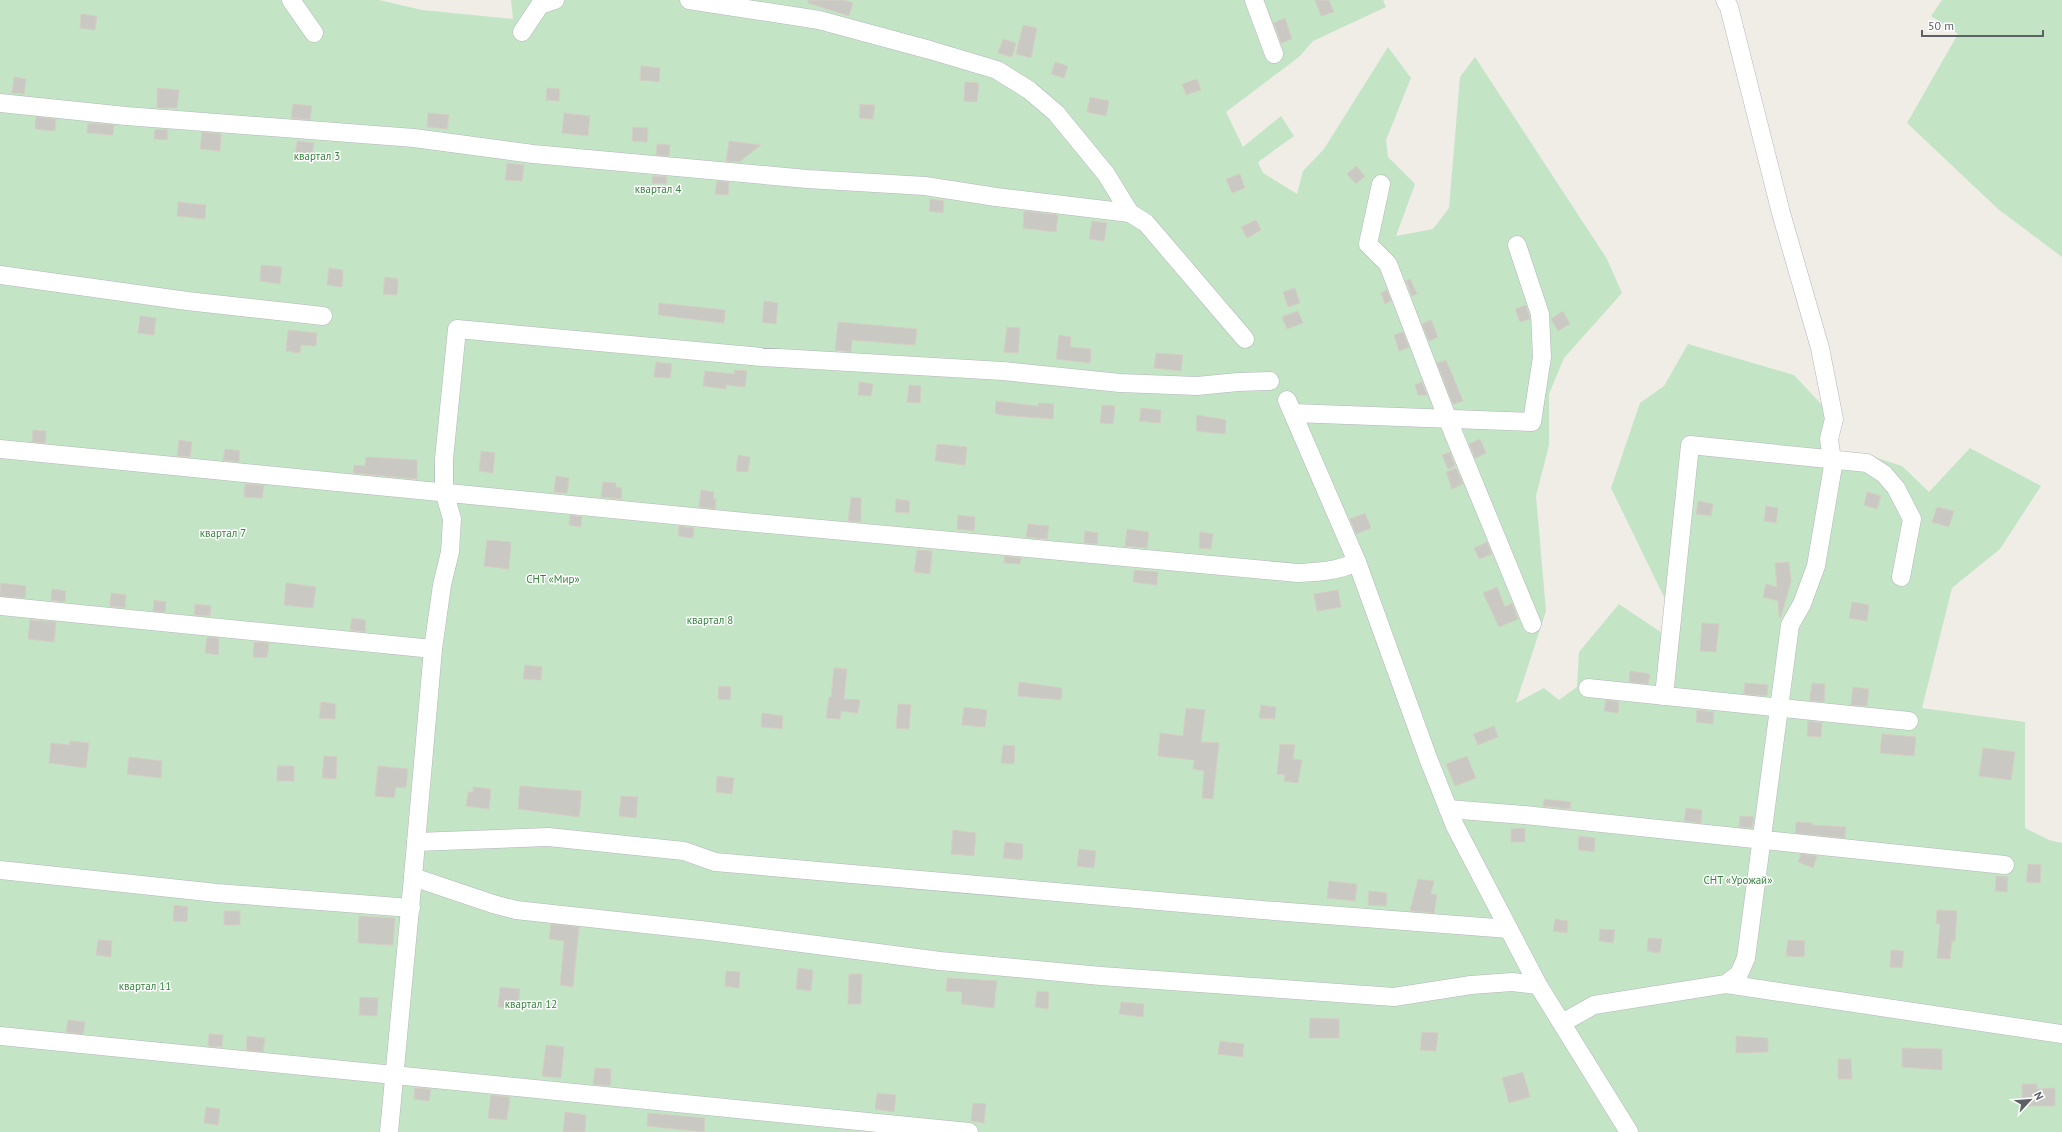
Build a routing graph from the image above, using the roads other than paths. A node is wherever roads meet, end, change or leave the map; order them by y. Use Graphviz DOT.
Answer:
graph roads {
  1 [pos="291,0"];
  2 [pos="555,0"];
  3 [pos="689,0"];
  4 [pos="1254,0"];
  5 [pos="1725,0"];
  6 [pos="522,32"];
  7 [pos="314,33"];
  8 [pos="1274,54"];
  9 [pos="0,103"];
  10 [pos="1381,184"];
  11 [pos="1130,212"];
  12 [pos="1516,246"];
  13 [pos="0,275"];
  14 [pos="323,316"];
  15 [pos="1244,339"];
  16 [pos="1270,381"];
  17 [pos="1448,420"];
  18 [pos="0,449"];
  19 [pos="1832,461"];
  20 [pos="444,492"];
  21 [pos="1357,562"];
  22 [pos="1901,577"];
  23 [pos="0,606"];
  24 [pos="1532,624"];
  25 [pos="433,649"];
  26 [pos="1588,688"];
  27 [pos="1664,696"];
  28 [pos="1778,707"];
  29 [pos="1909,722"];
  30 [pos="1448,809"];
  31 [pos="1761,839"];
  32 [pos="416,842"];
  33 [pos="2006,865"];
  34 [pos="0,870"];
  35 [pos="413,877"];
  36 [pos="411,908"];
  37 [pos="1509,929"];
  38 [pos="1726,984"];
  39 [pos="1538,985"];
  40 [pos="1562,1023"];
  41 [pos="2062,1034"];
  42 [pos="0,1036"];
  43 [pos="395,1075"];
  44 [pos="389,1132"];
  45 [pos="969,1132"];
  46 [pos="1629,1132"];
  1 -- 7 [label="street"];
  2 -- 6 [label="street"];
  3 -- 11 [label="street"];
  4 -- 8 [label="street"];
  5 -- 19 [label="street"];
  9 -- 11 [label="street"];
  10 -- 17 [label="street"];
  11 -- 15 [label="street"];
  12 -- 17 [label="street"];
  13 -- 14 [label="street"];
  16 -- 20 [label="street"];
  17 -- 21 [label="street"];
  17 -- 24 [label="street"];
  18 -- 20 [label="street"];
  19 -- 22 [label="street"];
  19 -- 27 [label="street"];
  19 -- 28 [label="street"];
  20 -- 21 [label="street"];
  20 -- 25 [label="street"];
  21 -- 30 [label="street"];
  23 -- 25 [label="street"];
  25 -- 32 [label="street"];
  26 -- 27 [label="street"];
  27 -- 28 [label="street"];
  28 -- 29 [label="street"];
  28 -- 31 [label="street"];
  30 -- 31 [label="street"];
  30 -- 37 [label="street"];
  31 -- 33 [label="street"];
  31 -- 38 [label="street"];
  32 -- 35 [label="street"];
  32 -- 37 [label="street"];
  34 -- 36 [label="street"];
  35 -- 36 [label="street"];
  35 -- 39 [label="street"];
  36 -- 43 [label="street"];
  37 -- 39 [label="street"];
  38 -- 40 [label="street"];
  38 -- 41 [label="street"];
  39 -- 40 [label="street"];
  40 -- 46 [label="street"];
  42 -- 43 [label="street"];
  43 -- 44 [label="street"];
  43 -- 45 [label="street"];
}
